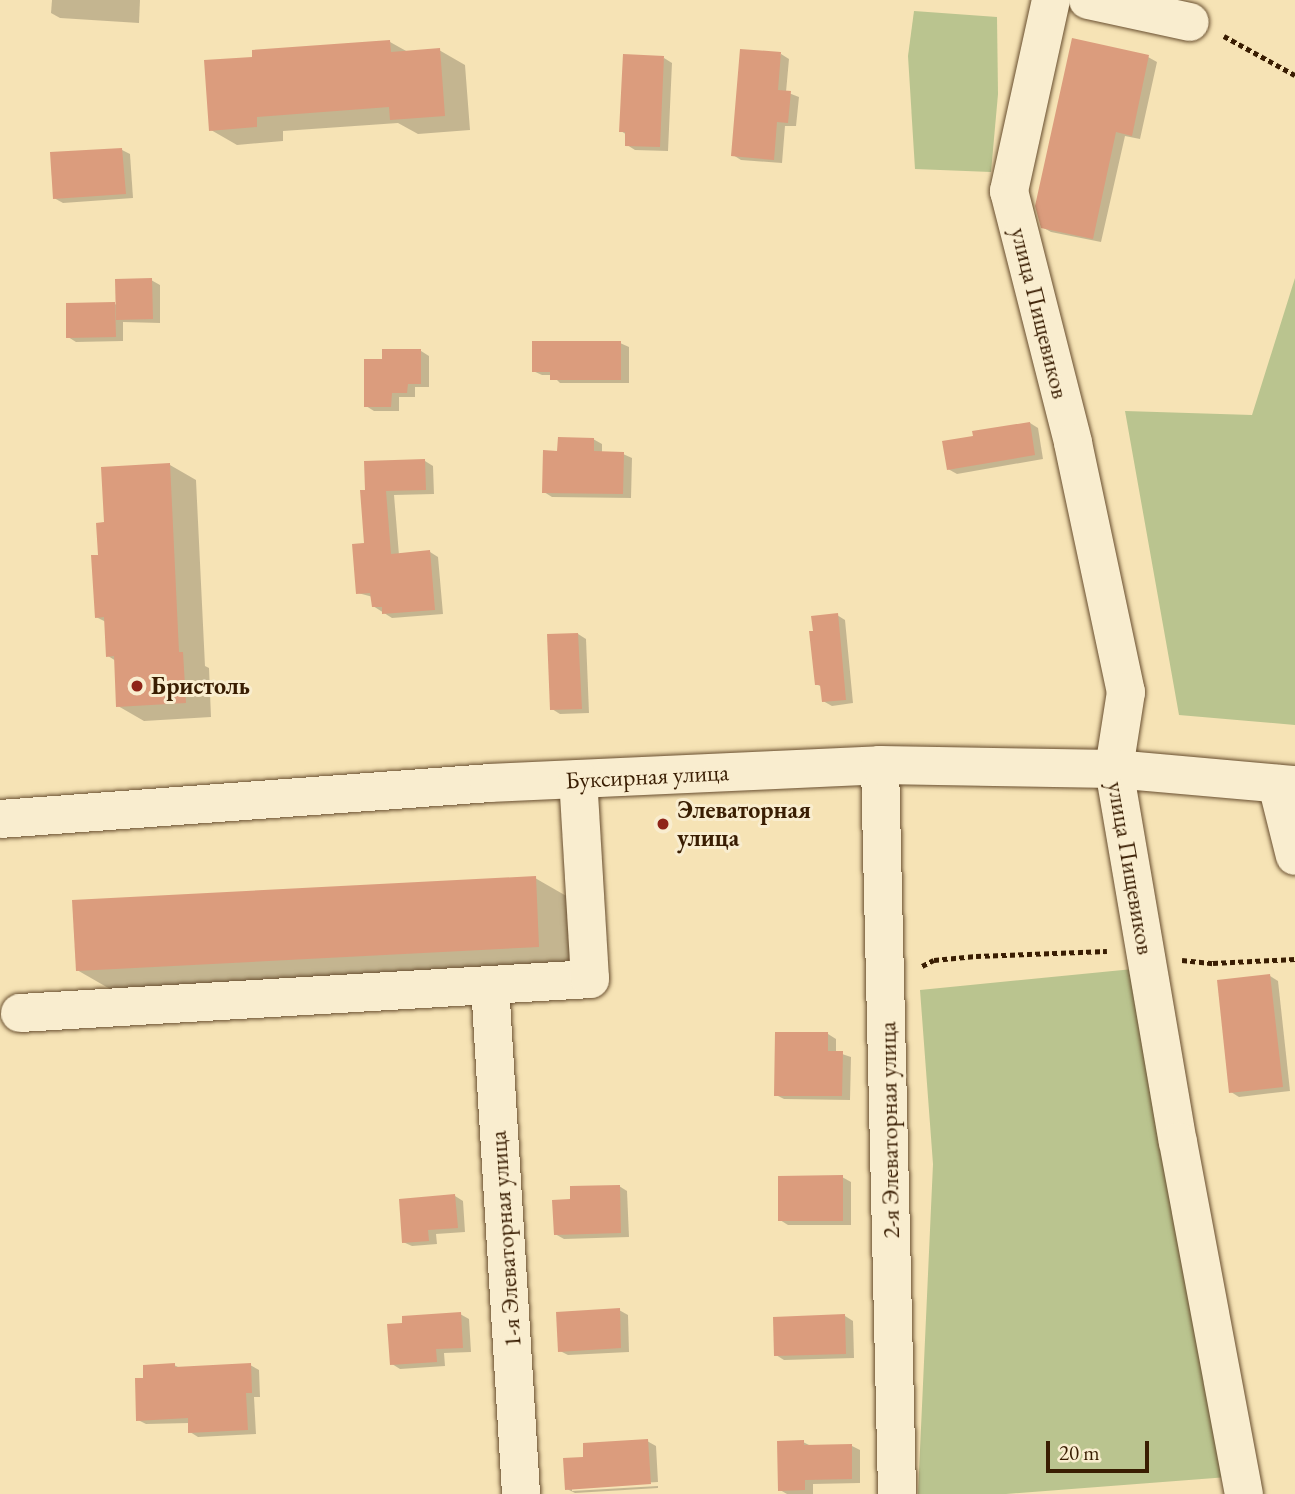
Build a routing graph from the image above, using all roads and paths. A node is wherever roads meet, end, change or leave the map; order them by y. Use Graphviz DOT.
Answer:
graph roads {
  1 [pos="1051,0"];
  2 [pos="1088,0"];
  3 [pos="1190,22"];
  4 [pos="1295,75"];
  5 [pos="880,765"];
  6 [pos="1114,769"];
  7 [pos="578,779"];
  8 [pos="1286,785"];
  9 [pos="0,819"];
  10 [pos="1295,856"];
  11 [pos="1147,955"];
  12 [pos="1295,958"];
  13 [pos="885,981"];
  14 [pos="490,985"];
  15 [pos="20,1013"];
  16 [pos="521,1494"];
  17 [pos="897,1494"];
  18 [pos="1244,1494"];
  1 -- 6 [label="street, улица Пищевиков"];
  2 -- 3 [label="street"];
  3 -- 4 [label="path"];
  5 -- 6 [label="street, Буксирная улица"];
  5 -- 7 [label="street, Буксирная улица"];
  5 -- 13 [label="street, 2-я Элеваторная улица"];
  6 -- 8 [label="street, Буксирная улица"];
  6 -- 11 [label="street, улица Пищевиков"];
  7 -- 9 [label="street, Буксирная улица"];
  7 -- 14 [label="street"];
  8 -- 10 [label="street"];
  11 -- 12 [label="path"];
  11 -- 13 [label="path"];
  11 -- 18 [label="street, улица Пищевиков"];
  13 -- 17 [label="street, 2-я Элеваторная улица"];
  14 -- 15 [label="street"];
  14 -- 16 [label="street, 1-я Элеваторная улица"];
}
